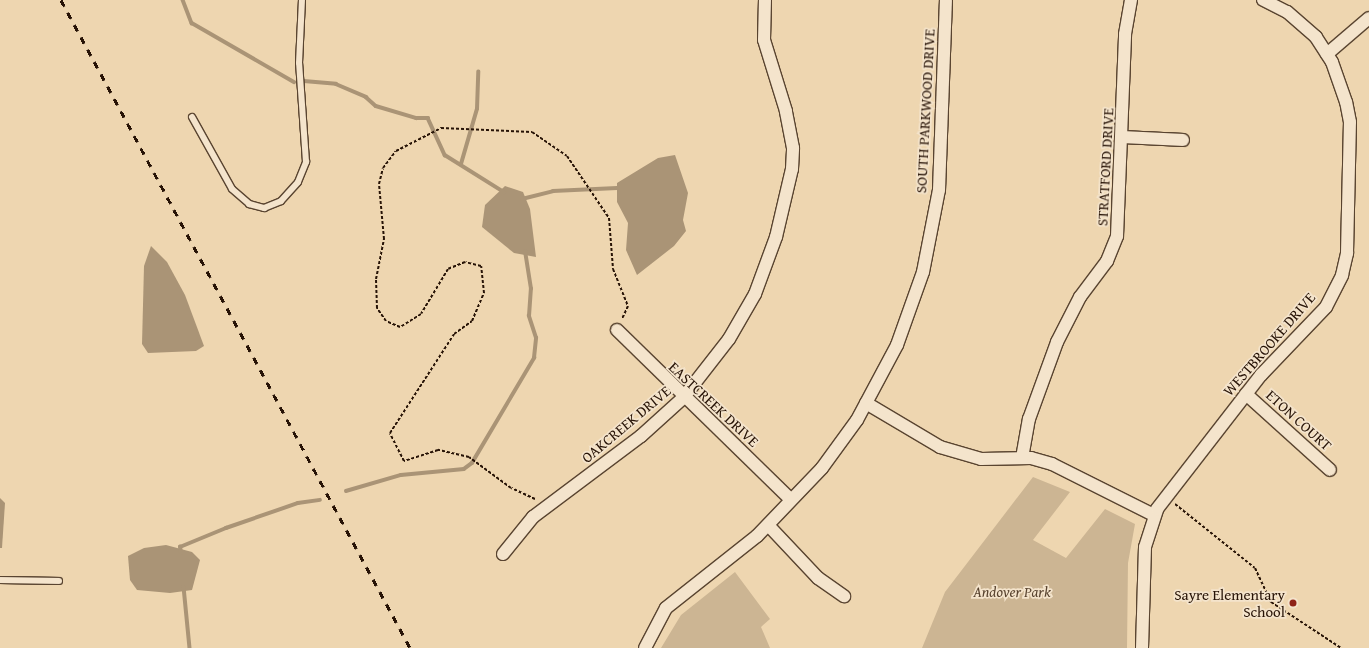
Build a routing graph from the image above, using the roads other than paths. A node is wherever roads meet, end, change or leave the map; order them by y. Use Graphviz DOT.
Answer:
graph roads {
  1 [pos="302,0"];
  2 [pos="765,0"];
  3 [pos="946,0"];
  4 [pos="1131,0"];
  5 [pos="1263,0"];
  6 [pos="1369,18"];
  7 [pos="1327,54"];
  8 [pos="192,117"];
  9 [pos="1123,137"];
  10 [pos="1183,140"];
  11 [pos="617,330"];
  12 [pos="1246,394"];
  13 [pos="683,398"];
  14 [pos="866,403"];
  15 [pos="1022,458"];
  16 [pos="1330,470"];
  17 [pos="791,500"];
  18 [pos="1154,515"];
  19 [pos="768,526"];
  20 [pos="503,554"];
  21 [pos="0,580"];
  22 [pos="59,581"];
  23 [pos="844,596"];
  24 [pos="645,648"];
  25 [pos="1142,648"];
  1 -- 8 [label="lane"];
  2 -- 13 [label="street, OAKCREEK DRIVE"];
  3 -- 14 [label="street, SOUTH PARKWOOD DRIVE"];
  4 -- 9 [label="street, STRATFORD DRIVE"];
  5 -- 7 [label="street, WESTBROOKE DRIVE"];
  6 -- 7 [label="street"];
  7 -- 12 [label="street, WESTBROOKE DRIVE"];
  9 -- 10 [label="street"];
  9 -- 15 [label="street, STRATFORD DRIVE"];
  11 -- 13 [label="street, EASTCREEK DRIVE"];
  12 -- 16 [label="street, ETON COURT"];
  12 -- 18 [label="street, WESTBROOKE DRIVE"];
  13 -- 17 [label="street, EASTCREEK DRIVE"];
  13 -- 20 [label="street, OAKCREEK DRIVE"];
  14 -- 15 [label="street"];
  14 -- 17 [label="street, SOUTH PARKWOOD DRIVE"];
  15 -- 18 [label="street"];
  17 -- 19 [label="street, SOUTH PARKWOOD DRIVE"];
  18 -- 25 [label="street, WESTBROOKE DRIVE"];
  19 -- 23 [label="street"];
  19 -- 24 [label="street, SOUTH PARKWOOD DRIVE"];
  21 -- 22 [label="lane"];
}
